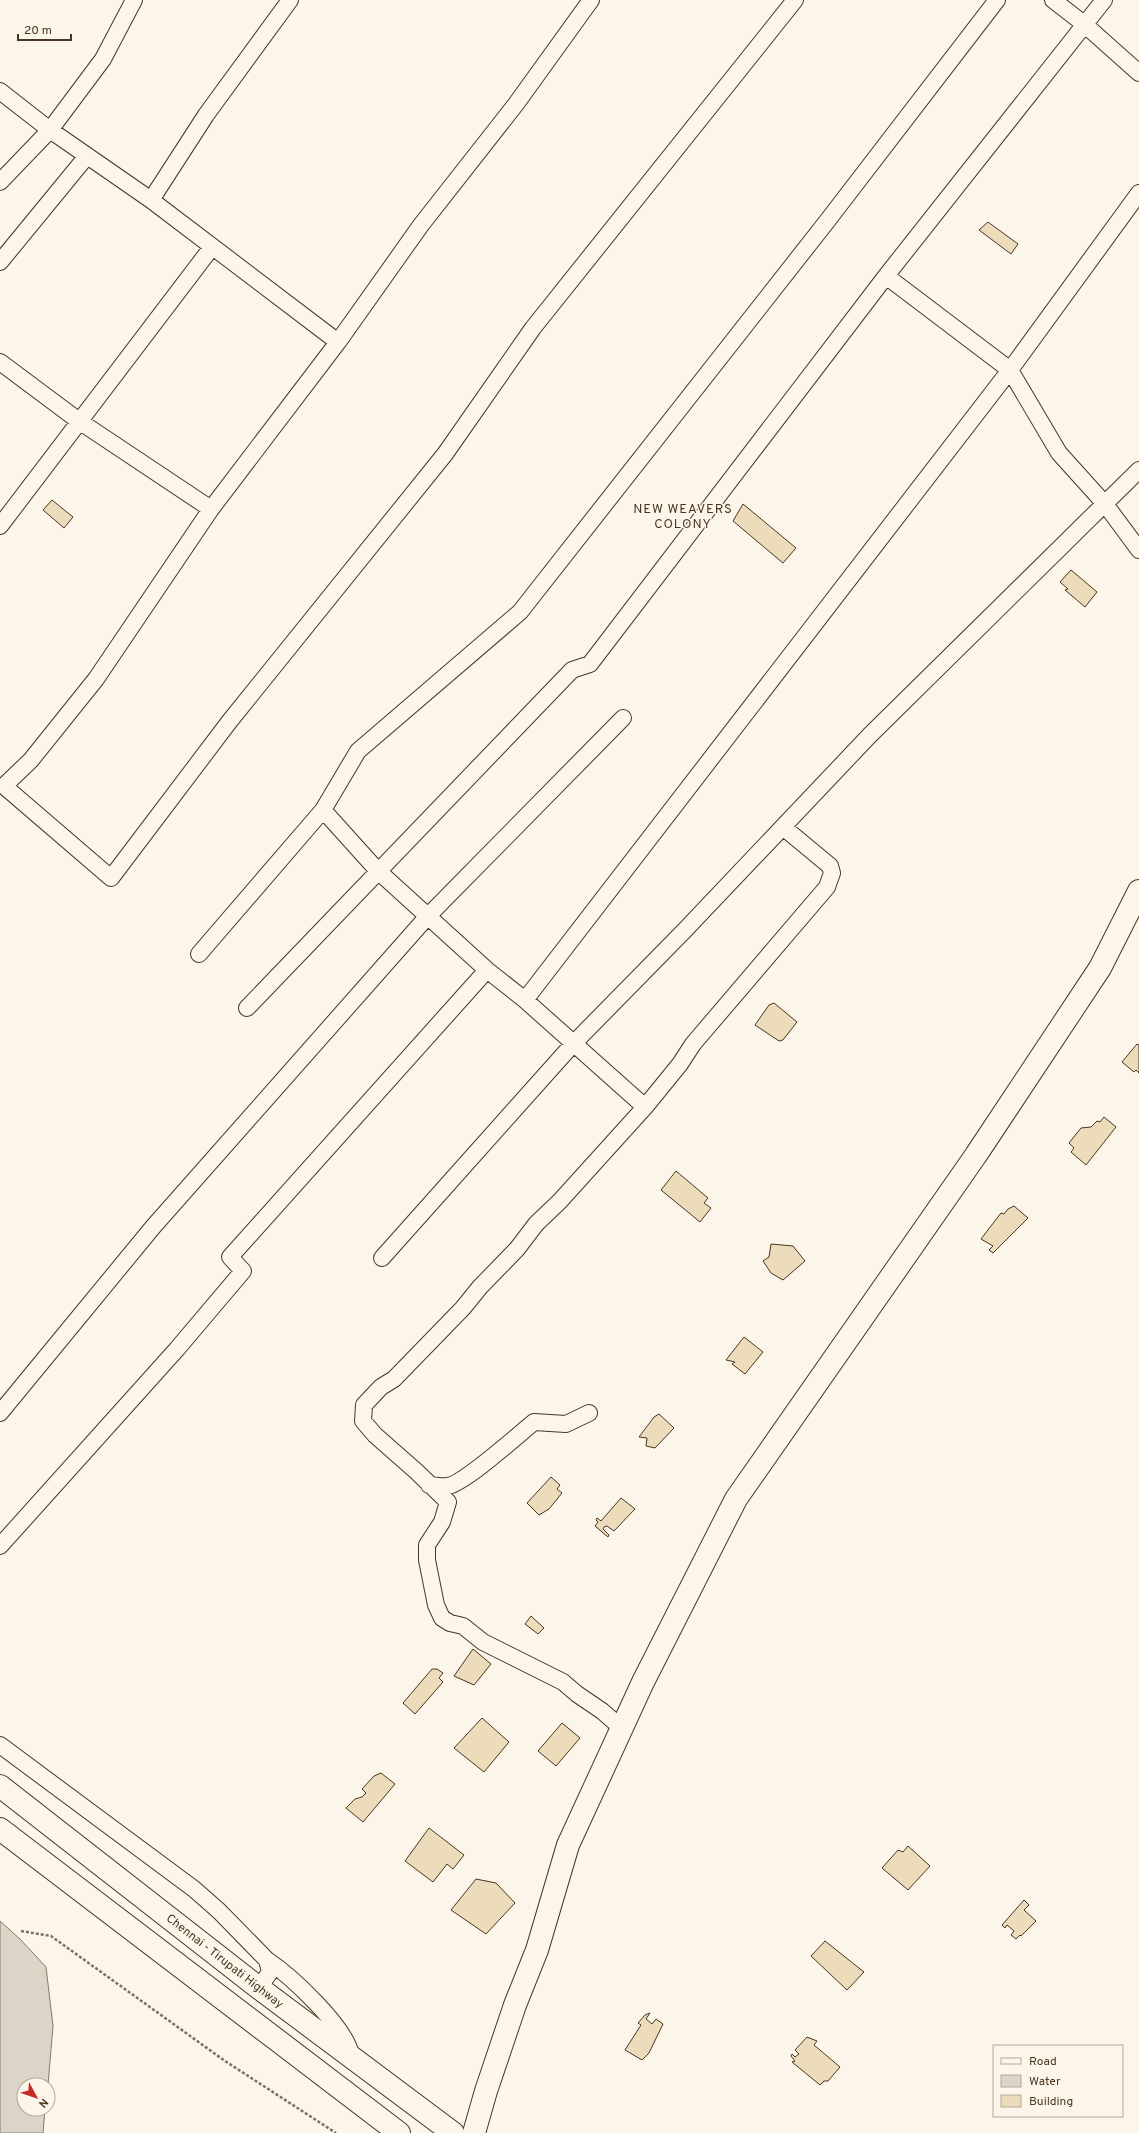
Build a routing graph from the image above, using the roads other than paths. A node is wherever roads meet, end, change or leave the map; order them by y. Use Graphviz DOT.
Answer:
graph roads {
  1 [pos="134,0"];
  2 [pos="290,0"];
  3 [pos="591,0"];
  4 [pos="795,0"];
  5 [pos="997,0"];
  6 [pos="1053,0"];
  7 [pos="1104,0"];
  8 [pos="1084,24"];
  9 [pos="1139,73"];
  10 [pos="0,91"];
  11 [pos="50,130"];
  12 [pos="87,156"];
  13 [pos="0,182"];
  14 [pos="1139,193"];
  15 [pos="151,200"];
  16 [pos="212,247"];
  17 [pos="0,262"];
  18 [pos="886,276"];
  19 [pos="338,342"];
  20 [pos="0,362"];
  21 [pos="1010,370"];
  22 [pos="79,421"];
  23 [pos="1139,470"];
  24 [pos="1105,504"];
  25 [pos="211,510"];
  26 [pos="0,526"];
  27 [pos="1139,550"];
  28 [pos="623,718"];
  29 [pos="323,810"];
  30 [pos="783,827"];
  31 [pos="378,871"];
  32 [pos="1139,891"];
  33 [pos="427,917"];
  34 [pos="199,954"];
  35 [pos="487,970"];
  36 [pos="525,1000"];
  37 [pos="247,1008"];
  38 [pos="573,1044"];
  39 [pos="645,1107"];
  40 [pos="382,1258"];
  41 [pos="0,1413"];
  42 [pos="589,1413"];
  43 [pos="429,1484"];
  44 [pos="0,1546"];
  45 [pos="620,1733"];
  46 [pos="0,1744"];
  47 [pos="0,1786"];
  48 [pos="0,1829"];
  49 [pos="267,1960"];
  50 [pos="259,1988"];
  51 [pos="351,2055"];
  52 [pos="398,2133"];
  53 [pos="453,2133"];
  54 [pos="474,2133"];
  1 -- 11 [label="street"];
  2 -- 15 [label="street"];
  3 -- 19 [label="street"];
  4 -- 25 [label="street"];
  5 -- 29 [label="street"];
  6 -- 8 [label="street"];
  7 -- 8 [label="street"];
  8 -- 9 [label="street"];
  8 -- 18 [label="street"];
  10 -- 11 [label="street"];
  11 -- 12 [label="street"];
  11 -- 13 [label="street"];
  12 -- 15 [label="street"];
  12 -- 17 [label="street"];
  14 -- 21 [label="street"];
  15 -- 16 [label="street"];
  16 -- 19 [label="street"];
  16 -- 22 [label="street"];
  18 -- 21 [label="street"];
  18 -- 31 [label="street"];
  19 -- 25 [label="street"];
  20 -- 22 [label="street"];
  21 -- 24 [label="street"];
  21 -- 36 [label="street"];
  22 -- 25 [label="street"];
  22 -- 26 [label="street"];
  23 -- 24 [label="street"];
  24 -- 27 [label="street"];
  24 -- 30 [label="street"];
  28 -- 33 [label="street"];
  29 -- 31 [label="street"];
  29 -- 34 [label="street"];
  30 -- 38 [label="street"];
  30 -- 39 [label="street"];
  31 -- 33 [label="street"];
  31 -- 37 [label="street"];
  32 -- 45 [label="main road"];
  33 -- 35 [label="street"];
  33 -- 41 [label="street"];
  35 -- 36 [label="street"];
  35 -- 44 [label="street"];
  36 -- 38 [label="street"];
  38 -- 39 [label="street"];
  38 -- 40 [label="street"];
  39 -- 43 [label="street"];
  42 -- 43 [label="street"];
  43 -- 45 [label="street"];
  45 -- 54 [label="main road"];
  46 -- 49 [label="street"];
  47 -- 50 [label="main road, Chennai - Tirupati Highway"];
  48 -- 52 [label="main road"];
  49 -- 50 [label="street"];
  49 -- 51 [label="street"];
  50 -- 51 [label="main road, Chennai - Tirupati Highway"];
  51 -- 53 [label="main road, Chennai - Tirupati Highway"];
}
